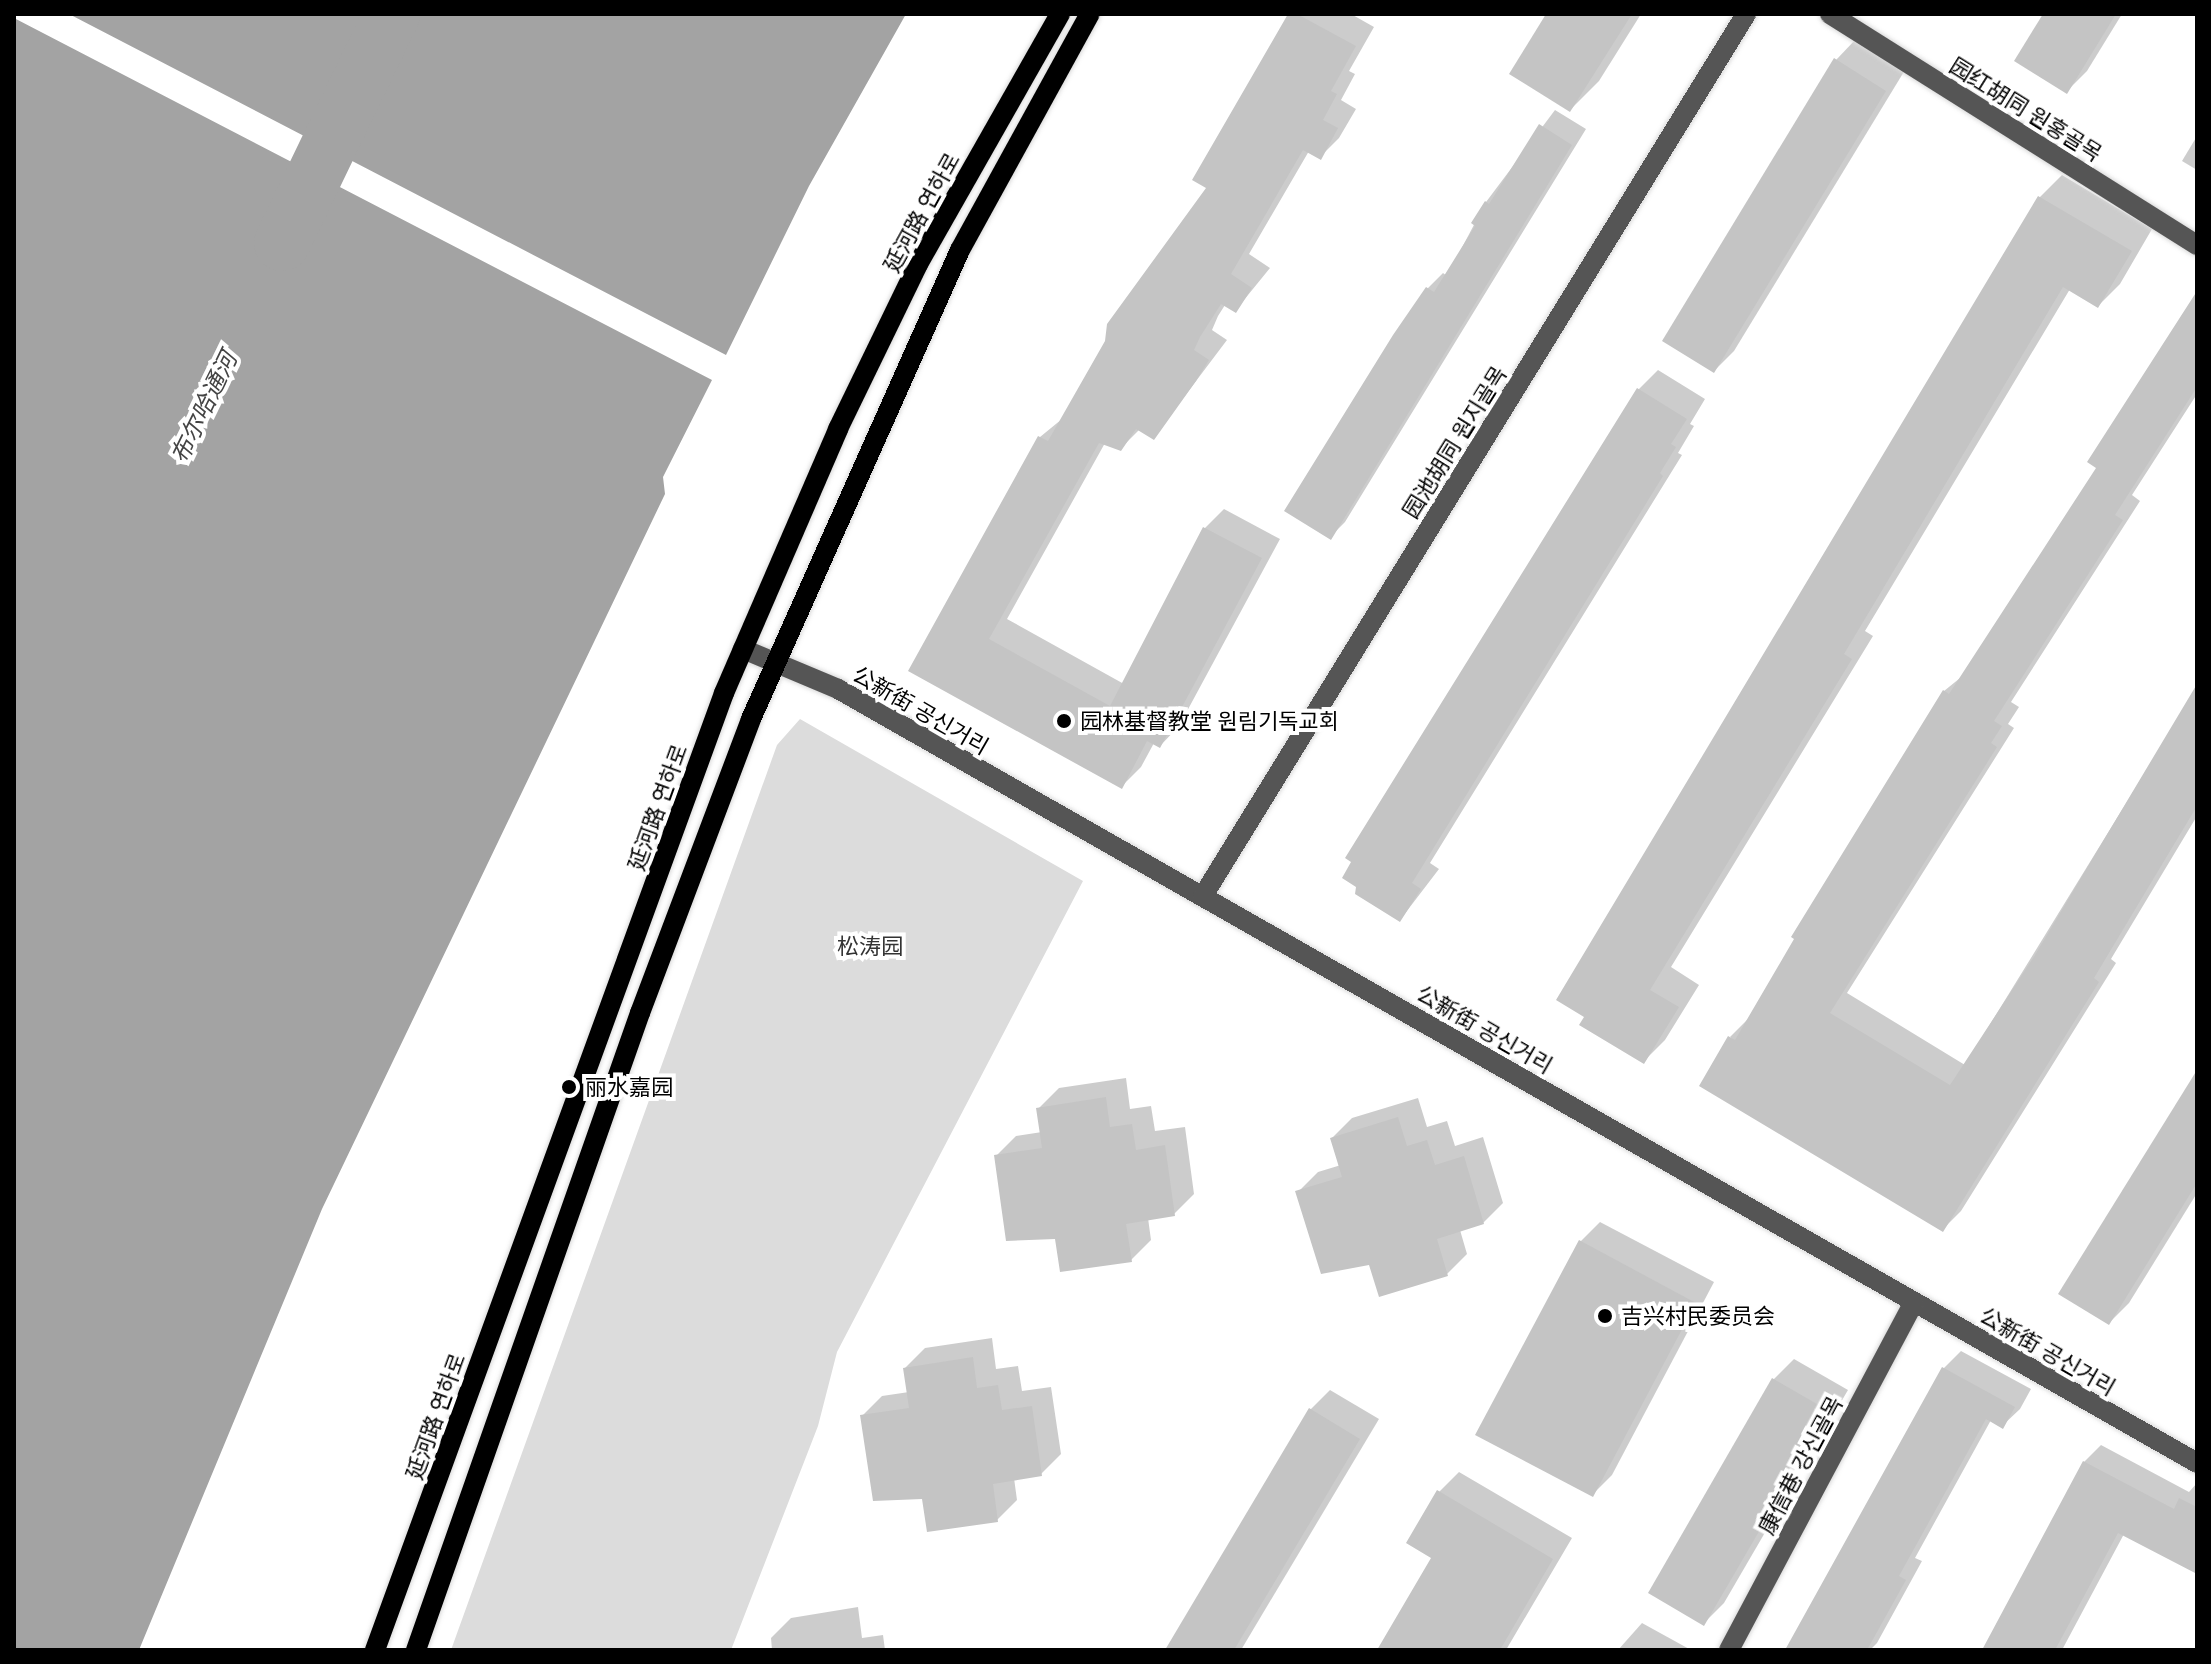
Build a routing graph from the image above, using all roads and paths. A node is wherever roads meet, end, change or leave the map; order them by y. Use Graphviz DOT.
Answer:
graph roads {
  1 [pos="1060,14"];
  2 [pos="1090,14"];
  3 [pos="1746,14"];
  4 [pos="1830,14"];
  5 [pos="2197,245"];
  6 [pos="743,649"];
  7 [pos="775,661"];
  8 [pos="1203,896"];
  9 [pos="1914,1302"];
  10 [pos="2197,1463"];
  11 [pos="375,1650"];
  12 [pos="416,1650"];
  13 [pos="1729,1650"];
  1 -- 6 [label="main road, 延河路 연하로"];
  2 -- 7 [label="main road"];
  3 -- 8 [label="street, 园池胡同 원지골목"];
  4 -- 5 [label="street, 园红胡同 원홍골목"];
  6 -- 7 [label="street, 公新街 공신거리"];
  6 -- 11 [label="main road, 延河路 연하로"];
  7 -- 8 [label="street, 公新街 공신거리"];
  7 -- 12 [label="main road"];
  8 -- 9 [label="street, 公新街 공신거리"];
  9 -- 10 [label="street, 公新街 공신거리"];
  9 -- 13 [label="street, 康信巷 강신골목"];
}
